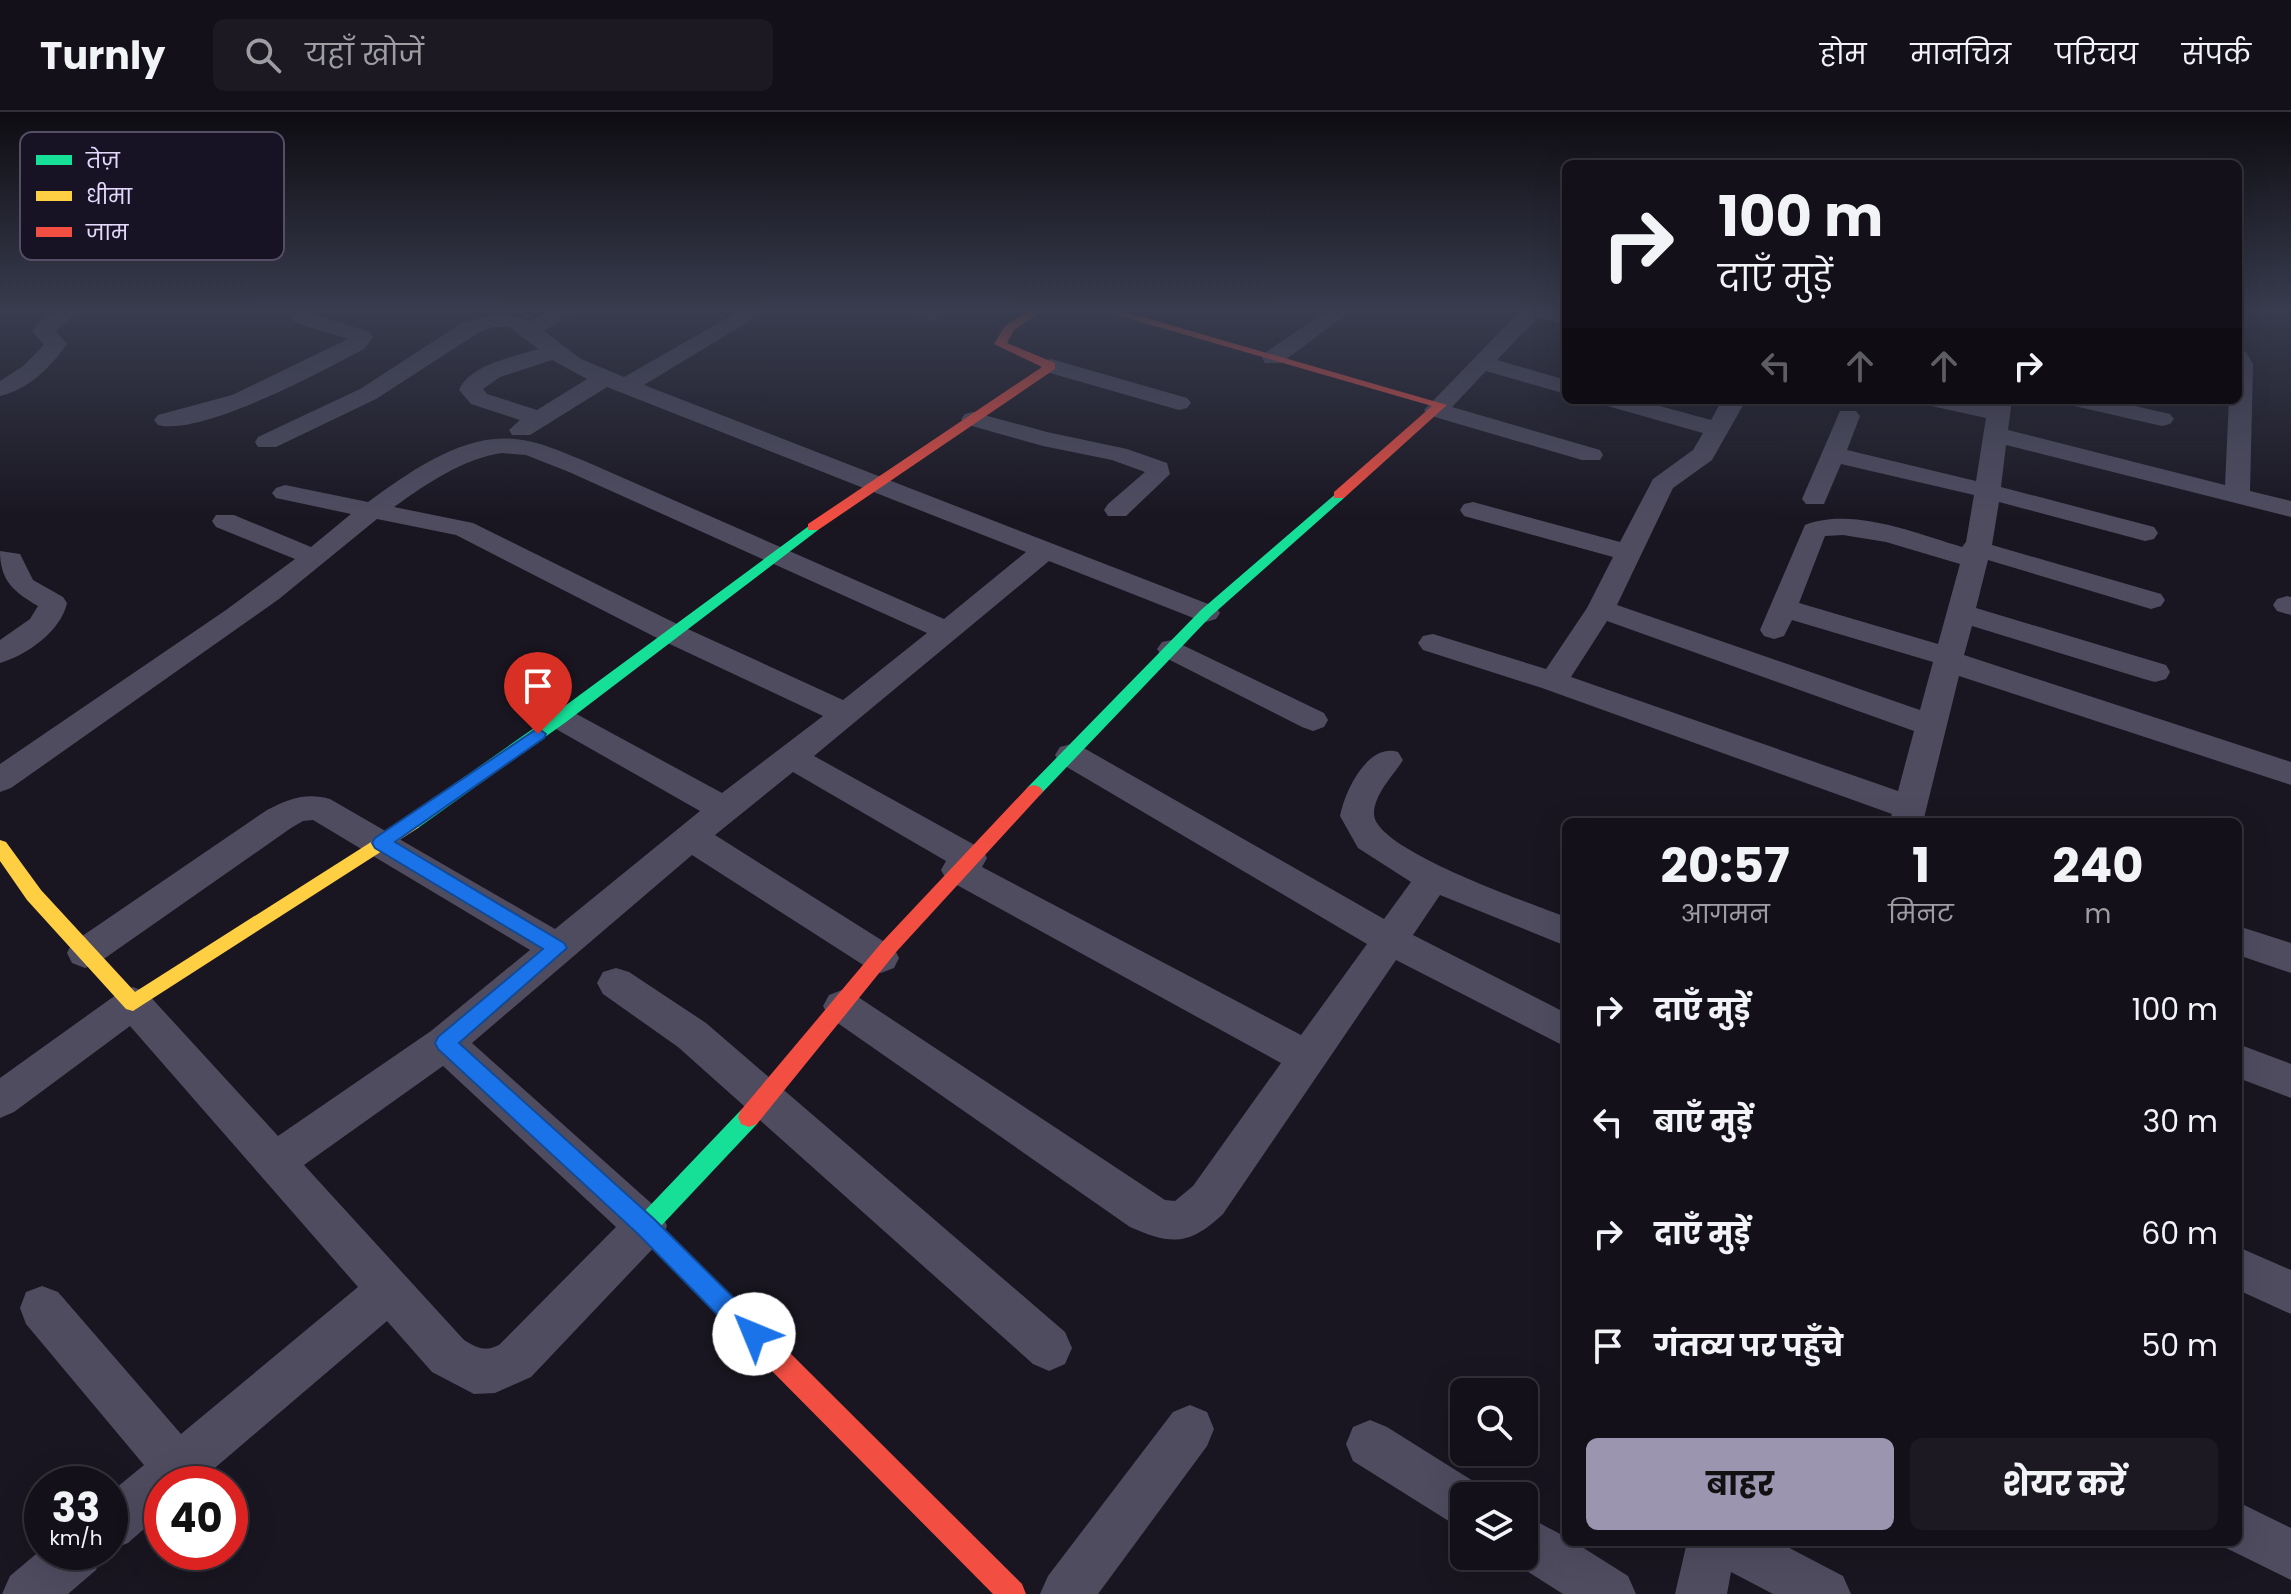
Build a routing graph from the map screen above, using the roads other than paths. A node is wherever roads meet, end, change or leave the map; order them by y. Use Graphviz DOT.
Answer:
graph roads {
  1 [pos="22,378"];
  2 [pos="282,378"];
  3 [pos="354,378"];
  4 [pos="394,378"];
  5 [pos="483,378"];
  6 [pos="607,378"];
  7 [pos="623,378"];
  8 [pos="1033,378"];
  9 [pos="1093,378"];
  10 [pos="1340,378"];
  11 [pos="1467,378"];
  12 [pos="1535,378"];
  13 [pos="616,382"];
  14 [pos="1562,386"];
  15 [pos="0,389"];
  16 [pos="324,394"];
  17 [pos="235,400"];
  18 [pos="1179,403"];
  19 [pos="1627,404"];
  20 [pos="1732,404"];
  21 [pos="1951,404"];
  22 [pos="2096,404"];
  23 [pos="2240,404"];
  24 [pos="1438,408"];
  25 [pos="1848,416"];
  26 [pos="1999,416"];
  27 [pos="538,418"];
  28 [pos="973,419"];
  29 [pos="2162,419"];
  30 [pos="166,420"];
  31 [pos="303,425"];
  32 [pos="1718,430"];
  33 [pos="267,442"];
  34 [pos="500,446"];
  35 [pos="1832,454"];
  36 [pos="1591,455"];
  37 [pos="881,484"];
  38 [pos="1988,491"];
  39 [pos="285,493"];
  40 [pos="2237,496"];
  41 [pos="1815,499"];
  42 [pos="2291,509"];
  43 [pos="377,510"];
  44 [pos="1117,510"];
  45 [pos="1473,510"];
  46 [pos="225,521"];
  47 [pos="2145,533"];
  48 [pos="1047,549"];
  49 [pos="775,553"];
  50 [pos="1628,553"];
  51 [pos="1974,554"];
  52 [pos="315,558"];
  53 [pos="0,559"];
  54 [pos="11,590"];
  55 [pos="2151,600"];
  56 [pos="1601,609"];
  57 [pos="1206,613"];
  58 [pos="1961,613"];
  59 [pos="947,631"];
  60 [pos="669,632"];
  61 [pos="1433,643"];
  62 [pos="1172,649"];
  63 [pos="0,653"];
  64 [pos="1950,660"];
  65 [pos="2155,672"];
  66 [pos="1553,681"];
  67 [pos="846,714"];
  68 [pos="560,718"];
  69 [pos="1313,720"];
  70 [pos="1931,725"];
  71 [pos="1071,755"];
  72 [pos="791,757"];
  73 [pos="1387,760"];
  74 [pos="2291,774"];
  75 [pos="0,780"];
  76 [pos="724,809"];
  77 [pos="1909,815"];
  78 [pos="691,837"];
  79 [pos="381,843"];
  80 [pos="0,847"];
  81 [pos="964,864"];
  82 [pos="1433,878"];
  83 [pos="1562,930"];
  84 [pos="1390,940"];
  85 [pos="2242,941"];
  86 [pos="557,948"];
  87 [pos="85,953"];
  88 [pos="881,958"];
  89 [pos="2291,958"];
  90 [pos="616,983"];
  91 [pos="133,1003"];
  92 [pos="842,1006"];
  93 [pos="1562,1029"];
  94 [pos="445,1043"];
  95 [pos="1306,1057"];
  96 [pos="2242,1063"];
  97 [pos="2291,1081"];
  98 [pos="0,1100"];
  99 [pos="764,1101"];
  100 [pos="275,1162"];
  101 [pos="646,1226"];
  102 [pos="2242,1270"];
  103 [pos="389,1290"];
  104 [pos="2291,1292"];
  105 [pos="42,1308"];
  106 [pos="1049,1348"];
  107 [pos="1190,1429"];
  108 [pos="1370,1444"];
  109 [pos="176,1466"];
  110 [pos="180,1466"];
  111 [pos="1450,1494"];
  112 [pos="144,1496"];
  113 [pos="128,1510"];
  114 [pos="2242,1529"];
  115 [pos="1711,1546"];
  116 [pos="1734,1546"];
  117 [pos="1538,1549"];
  118 [pos="2291,1555"];
  119 [pos="57,1570"];
  120 [pos="28,1594"];
  121 [pos="1012,1594"];
  122 [pos="1066,1594"];
  123 [pos="1610,1594"];
  124 [pos="1701,1594"];
  125 [pos="1825,1594"];
  1 -- 15 [label="street"];
  2 -- 17 [label="street"];
  3 -- 16 [label="street"];
  4 -- 31 [label="street"];
  5 -- 27 [label="street"];
  6 -- 13 [label="street"];
  7 -- 13 [label="street"];
  8 -- 28 [label="street"];
  9 -- 18 [label="street"];
  10 -- 24 [label="street"];
  11 -- 24 [label="street"];
  12 -- 14 [label="street"];
  13 -- 27 [label="street"];
  13 -- 37 [label="street"];
  17 -- 30 [label="street"];
  17 -- 31 [label="street"];
  19 -- 32 [label="street"];
  20 -- 32 [label="street"];
  21 -- 26 [label="street"];
  22 -- 29 [label="street"];
  23 -- 40 [label="street"];
  24 -- 36 [label="street"];
  24 -- 57 [label="street"];
  25 -- 35 [label="street"];
  26 -- 38 [label="street"];
  26 -- 40 [label="street"];
  27 -- 34 [label="street"];
  28 -- 37 [label="street"];
  28 -- 44 [label="street"];
  31 -- 33 [label="street"];
  32 -- 50 [label="street"];
  34 -- 43 [label="street"];
  34 -- 49 [label="street"];
  35 -- 38 [label="street"];
  35 -- 41 [label="street"];
  37 -- 48 [label="street"];
  37 -- 49 [label="street"];
  38 -- 47 [label="street"];
  38 -- 51 [label="street"];
  39 -- 43 [label="street"];
  40 -- 42 [label="street"];
  43 -- 52 [label="street"];
  43 -- 60 [label="street"];
  45 -- 50 [label="street"];
  46 -- 52 [label="street"];
  48 -- 57 [label="street"];
  48 -- 59 [label="street"];
  49 -- 59 [label="street"];
  49 -- 60 [label="street"];
  50 -- 56 [label="street"];
  51 -- 55 [label="street"];
  51 -- 58 [label="street"];
  51 -- 64 [label="street"];
  52 -- 75 [label="street"];
  53 -- 54 [label="street"];
  54 -- 63 [label="street"];
  56 -- 66 [label="street"];
  56 -- 70 [label="street"];
  57 -- 62 [label="street"];
  58 -- 64 [label="street"];
  58 -- 65 [label="street"];
  59 -- 67 [label="street"];
  60 -- 67 [label="street"];
  60 -- 68 [label="street"];
  61 -- 66 [label="street"];
  62 -- 69 [label="street"];
  62 -- 71 [label="street"];
  64 -- 70 [label="street"];
  64 -- 74 [label="street"];
  66 -- 77 [label="street"];
  67 -- 72 [label="street"];
  68 -- 76 [label="street"];
  68 -- 79 [label="street"];
  70 -- 77 [label="street"];
  71 -- 81 [label="street"];
  71 -- 84 [label="street"];
  72 -- 76 [label="street"];
  72 -- 81 [label="street"];
  73 -- 82 [label="street"];
  76 -- 78 [label="street"];
  78 -- 86 [label="street"];
  78 -- 88 [label="street"];
  79 -- 86 [label="street"];
  79 -- 87 [label="street"];
  79 -- 91 [label="street"];
  80 -- 87 [label="street"];
  81 -- 88 [label="street"];
  81 -- 95 [label="street"];
  82 -- 83 [label="street"];
  82 -- 84 [label="street"];
  84 -- 93 [label="street"];
  84 -- 95 [label="street"];
  85 -- 89 [label="street"];
  86 -- 94 [label="street"];
  87 -- 91 [label="street"];
  88 -- 92 [label="street"];
  90 -- 99 [label="street"];
  91 -- 98 [label="street"];
  91 -- 100 [label="street"];
  92 -- 95 [label="street"];
  92 -- 99 [label="street"];
  94 -- 100 [label="street"];
  94 -- 101 [label="street"];
  96 -- 97 [label="street"];
  99 -- 101 [label="street"];
  99 -- 106 [label="street"];
  100 -- 103 [label="street"];
  101 -- 103 [label="street"];
  101 -- 121 [label="street"];
  102 -- 104 [label="street"];
  103 -- 110 [label="street"];
  105 -- 109 [label="street"];
  107 -- 122 [label="street"];
  108 -- 111 [label="street"];
  112 -- 113 [label="street"];
  114 -- 118 [label="street"];
  115 -- 124 [label="street"];
  116 -- 125 [label="street"];
  117 -- 123 [label="street"];
  119 -- 120 [label="street"];
}
